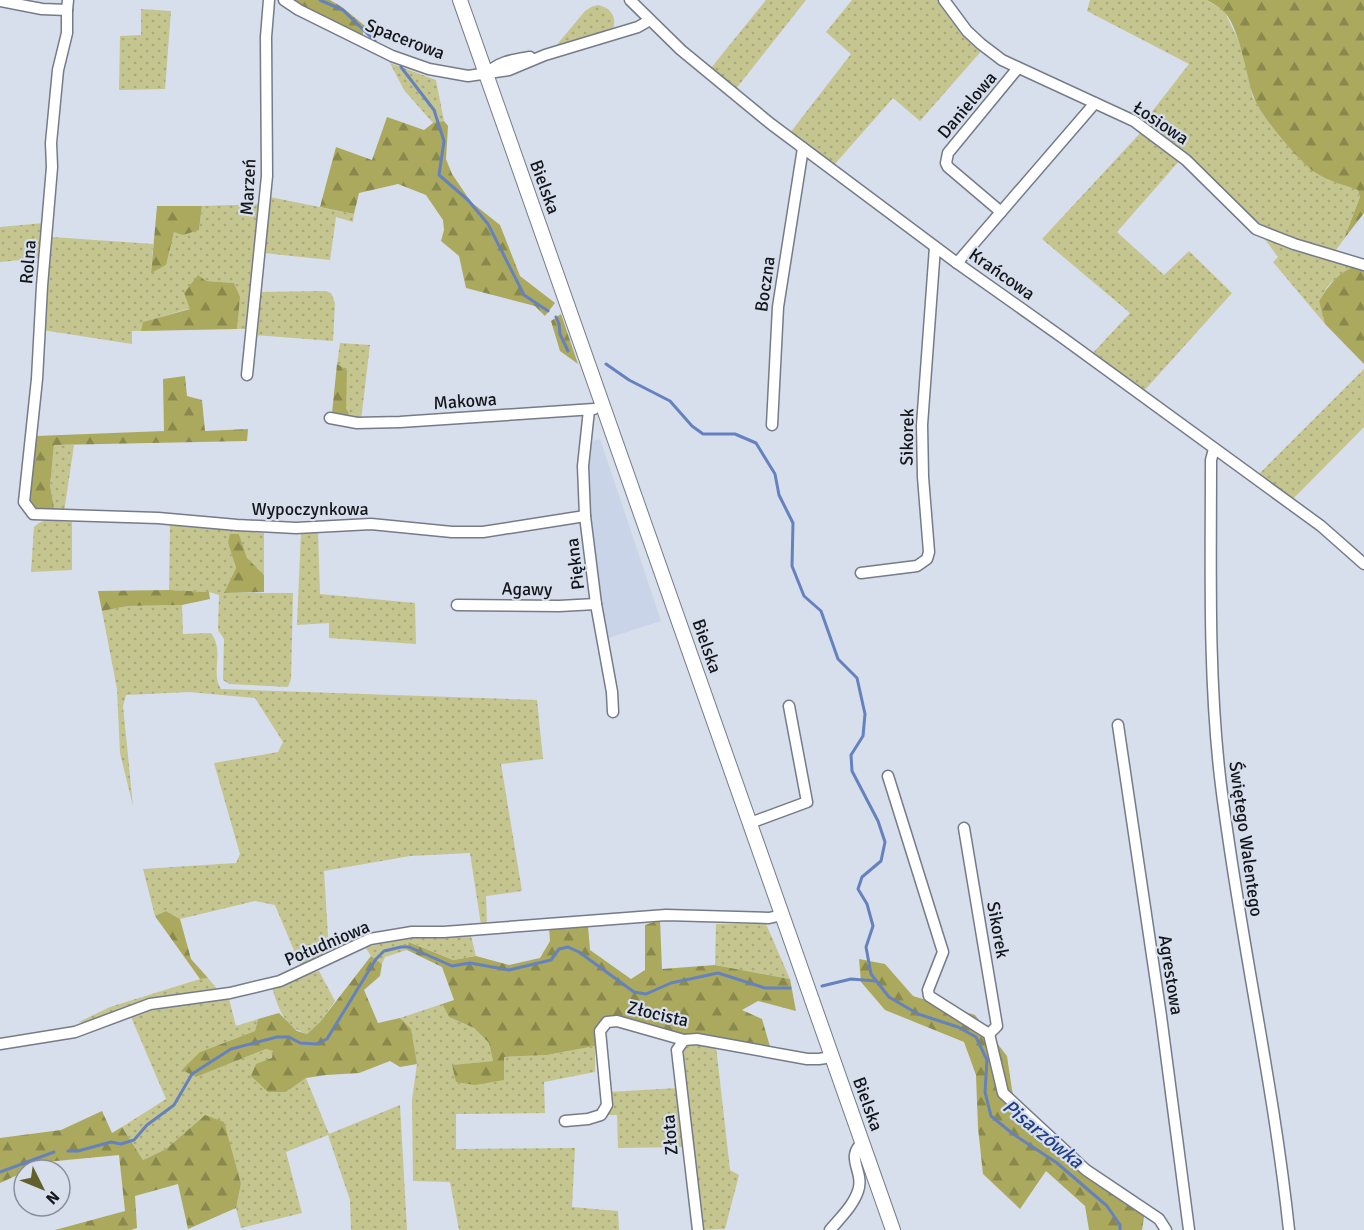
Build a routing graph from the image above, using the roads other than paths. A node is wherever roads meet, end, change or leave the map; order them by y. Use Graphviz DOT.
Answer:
graph roads {
  1 [pos="268,0"];
  2 [pos="284,0"];
  3 [pos="460,0"];
  4 [pos="630,0"];
  5 [pos="944,0"];
  6 [pos="0,2"];
  7 [pos="68,5"];
  8 [pos="650,20"];
  9 [pos="1018,68"];
  10 [pos="486,74"];
  11 [pos="1095,103"];
  12 [pos="803,148"];
  13 [pos="1001,212"];
  14 [pos="935,247"];
  15 [pos="957,263"];
  16 [pos="1364,265"];
  17 [pos="248,375"];
  18 [pos="596,408"];
  19 [pos="330,418"];
  20 [pos="772,425"];
  21 [pos="1214,449"];
  22 [pos="33,514"];
  23 [pos="585,516"];
  24 [pos="1364,564"];
  25 [pos="861,573"];
  26 [pos="596,604"];
  27 [pos="457,605"];
  28 [pos="789,706"];
  29 [pos="612,712"];
  30 [pos="1118,725"];
  31 [pos="888,776"];
  32 [pos="750,823"];
  33 [pos="964,828"];
  34 [pos="782,915"];
  35 [pos="989,1034"];
  36 [pos="684,1040"];
  37 [pos="0,1044"];
  38 [pos="832,1057"];
  39 [pos="565,1120"];
  40 [pos="863,1142"];
  41 [pos="698,1230"];
  42 [pos="830,1230"];
  43 [pos="893,1230"];
  44 [pos="1166,1230"];
  45 [pos="1189,1230"];
  46 [pos="1290,1230"];
  1 -- 17 [label="street, Marzeń"];
  2 -- 10 [label="street, Spacerowa"];
  3 -- 10 [label="main road, Bielska"];
  4 -- 8 [label="street, Krańcowa"];
  5 -- 9 [label="street, Łosiowa"];
  6 -- 7 [label="street"];
  7 -- 22 [label="street, Rolna"];
  8 -- 10 [label="street, Spacerowa"];
  8 -- 12 [label="street, Krańcowa"];
  9 -- 11 [label="street, Łosiowa"];
  9 -- 13 [label="street, Danielowa"];
  10 -- 18 [label="main road, Bielska"];
  11 -- 13 [label="street"];
  11 -- 16 [label="street, Łosiowa"];
  12 -- 14 [label="street, Krańcowa"];
  12 -- 20 [label="street, Boczna"];
  13 -- 15 [label="street"];
  14 -- 15 [label="street, Krańcowa"];
  14 -- 25 [label="street, Sikorek"];
  15 -- 21 [label="street, Krańcowa"];
  18 -- 19 [label="street, Makowa"];
  18 -- 23 [label="street, Piękna"];
  18 -- 32 [label="main road, Bielska"];
  21 -- 24 [label="street, Krańcowa"];
  21 -- 46 [label="street, Świętego Walentego"];
  22 -- 23 [label="street, Wypoczynkowa"];
  23 -- 26 [label="street, Piękna"];
  26 -- 27 [label="street, Agawy"];
  26 -- 29 [label="street, Piękna"];
  28 -- 32 [label="street"];
  30 -- 45 [label="street, Agrestowa"];
  31 -- 35 [label="street"];
  32 -- 34 [label="main road, Bielska"];
  33 -- 35 [label="street, Sikorek"];
  34 -- 37 [label="street, Południowa"];
  34 -- 38 [label="main road, Bielska"];
  35 -- 44 [label="street"];
  36 -- 38 [label="street, Złocista"];
  36 -- 39 [label="street, Złocista"];
  36 -- 41 [label="street, Złota"];
  38 -- 40 [label="main road, Bielska"];
  40 -- 42 [label="street"];
  40 -- 43 [label="main road, Bielska"];
}
